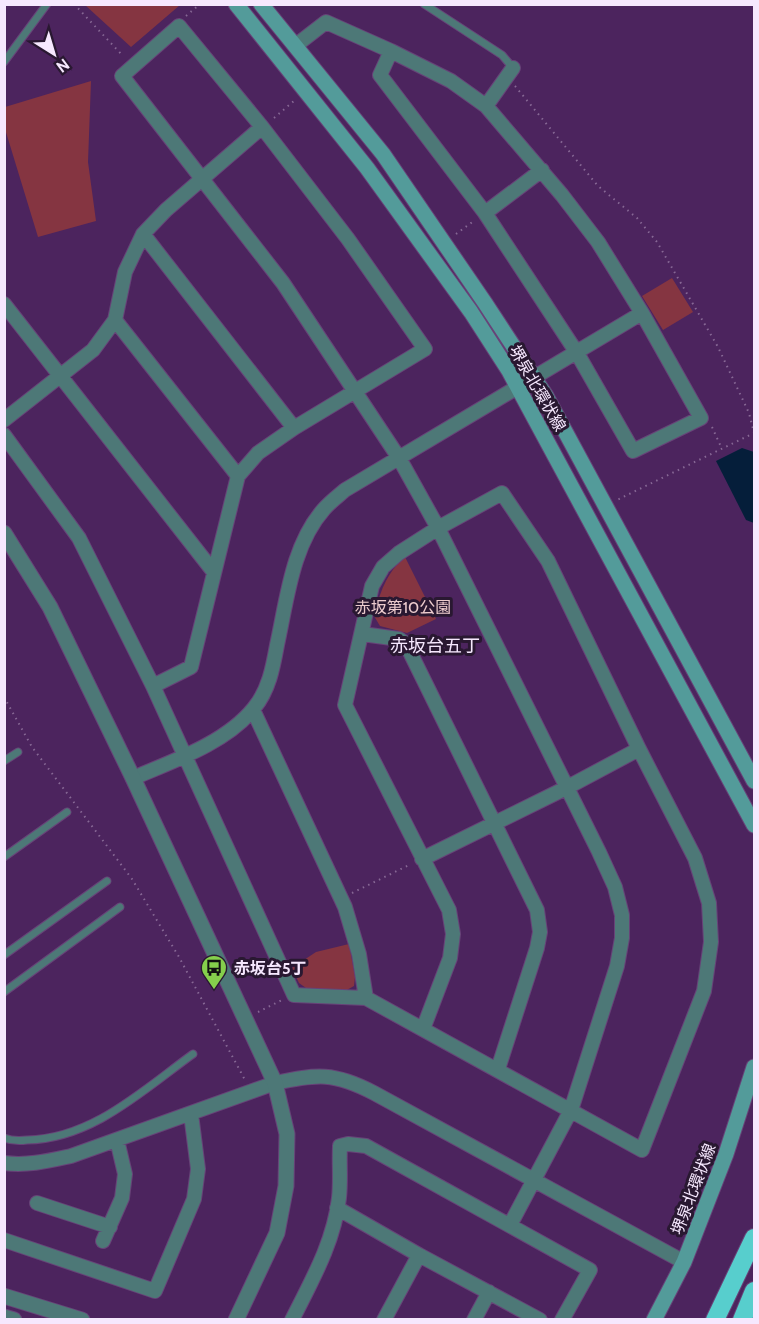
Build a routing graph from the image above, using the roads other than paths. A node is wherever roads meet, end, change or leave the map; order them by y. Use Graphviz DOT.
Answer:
graph roads {
  1 [pos="47,4"];
  2 [pos="236,4"];
  3 [pos="261,4"];
  4 [pos="424,4"];
  5 [pos="295,46"];
  6 [pos="391,51"];
  7 [pos="4,62"];
  8 [pos="510,73"];
  9 [pos="486,106"];
  10 [pos="262,127"];
  11 [pos="542,170"];
  12 [pos="202,179"];
  13 [pos="485,213"];
  14 [pos="143,234"];
  15 [pos="4,304"];
  16 [pos="642,314"];
  17 [pos="115,320"];
  18 [pos="577,353"];
  19 [pos="61,377"];
  20 [pos="534,378"];
  21 [pos="519,387"];
  22 [pos="356,391"];
  23 [pos="4,420"];
  24 [pos="294,428"];
  25 [pos="4,435"];
  26 [pos="399,458"];
  27 [pos="238,476"];
  28 [pos="438,528"];
  29 [pos="4,532"];
  30 [pos="213,571"];
  31 [pos="362,634"];
  32 [pos="153,686"];
  33 [pos="253,710"];
  34 [pos="639,749"];
  35 [pos="18,752"];
  36 [pos="184,756"];
  37 [pos="4,761"];
  38 [pos="133,778"];
  39 [pos="754,781"];
  40 [pos="566,788"];
  41 [pos="67,812"];
  42 [pos="495,823"];
  43 [pos="754,825"];
  44 [pos="4,857"];
  45 [pos="422,859"];
  46 [pos="107,881"];
  47 [pos="120,907"];
  48 [pos="4,954"];
  49 [pos="4,992"];
  50 [pos="366,998"];
  51 [pos="423,1029"];
  52 [pos="193,1054"];
  53 [pos="754,1067"];
  54 [pos="498,1069"];
  55 [pos="274,1083"];
  56 [pos="571,1110"];
  57 [pos="190,1114"];
  58 [pos="4,1138"];
  59 [pos="117,1140"];
  60 [pos="4,1163"];
  61 [pos="534,1181"];
  62 [pos="37,1203"];
  63 [pos="337,1208"];
  64 [pos="510,1225"];
  65 [pos="110,1227"];
  66 [pos="754,1238"];
  67 [pos="4,1240"];
  68 [pos="104,1241"];
  69 [pos="418,1255"];
  70 [pos="684,1262"];
  71 [pos="489,1292"];
  72 [pos="754,1292"];
  73 [pos="4,1296"];
  74 [pos="4,1317"];
  75 [pos="14,1320"];
  76 [pos="82,1320"];
  77 [pos="236,1320"];
  78 [pos="292,1320"];
  79 [pos="384,1320"];
  80 [pos="474,1320"];
  81 [pos="540,1320"];
  82 [pos="562,1320"];
  83 [pos="654,1320"];
  84 [pos="715,1320"];
  85 [pos="742,1320"];
  1 -- 7 [label="lane"];
  2 -- 21 [label="main road, 堺泉北環状線"];
  3 -- 5 [label="main road, 堺泉北環状線"];
  4 -- 8 [label="lane"];
  5 -- 6 [label="street"];
  5 -- 20 [label="main road, 堺泉北環状線"];
  6 -- 9 [label="street"];
  6 -- 13 [label="street"];
  8 -- 9 [label="street"];
  9 -- 11 [label="street"];
  10 -- 12 [label="street"];
  10 -- 12 [label="street"];
  10 -- 22 [label="street"];
  11 -- 13 [label="street"];
  11 -- 16 [label="street"];
  12 -- 14 [label="street"];
  12 -- 22 [label="street"];
  13 -- 18 [label="street"];
  14 -- 17 [label="street"];
  14 -- 24 [label="street"];
  15 -- 19 [label="street"];
  16 -- 18 [label="street"];
  16 -- 18 [label="street"];
  17 -- 19 [label="street"];
  17 -- 27 [label="street"];
  18 -- 20 [label="street"];
  19 -- 23 [label="street"];
  19 -- 30 [label="street"];
  20 -- 21 [label="street"];
  20 -- 39 [label="main road, 堺泉北環状線"];
  21 -- 26 [label="street"];
  21 -- 43 [label="main road, 堺泉北環状線"];
  22 -- 24 [label="street"];
  22 -- 26 [label="street"];
  24 -- 27 [label="street"];
  25 -- 32 [label="street"];
  26 -- 28 [label="street"];
  26 -- 33 [label="street"];
  27 -- 30 [label="street"];
  28 -- 31 [label="street"];
  28 -- 34 [label="street"];
  28 -- 40 [label="street"];
  29 -- 38 [label="street"];
  30 -- 32 [label="street"];
  31 -- 42 [label="street"];
  31 -- 45 [label="street"];
  32 -- 36 [label="street"];
  33 -- 36 [label="street"];
  33 -- 50 [label="street"];
  34 -- 40 [label="street"];
  34 -- 56 [label="street"];
  35 -- 37 [label="lane"];
  36 -- 38 [label="street"];
  36 -- 50 [label="street"];
  38 -- 55 [label="street"];
  40 -- 42 [label="street"];
  40 -- 56 [label="street"];
  41 -- 44 [label="lane"];
  42 -- 45 [label="street"];
  42 -- 54 [label="street"];
  45 -- 51 [label="street"];
  46 -- 48 [label="lane"];
  47 -- 49 [label="lane"];
  50 -- 51 [label="street"];
  51 -- 54 [label="street"];
  52 -- 58 [label="lane"];
  53 -- 70 [label="main road, 堺泉北環状線"];
  54 -- 56 [label="street"];
  55 -- 57 [label="street"];
  55 -- 61 [label="street"];
  55 -- 77 [label="street"];
  56 -- 61 [label="street"];
  57 -- 59 [label="street"];
  57 -- 67 [label="street"];
  59 -- 60 [label="street"];
  59 -- 65 [label="street"];
  61 -- 64 [label="street"];
  61 -- 70 [label="street"];
  62 -- 65 [label="street"];
  63 -- 64 [label="street"];
  63 -- 69 [label="street"];
  63 -- 78 [label="street"];
  64 -- 82 [label="street"];
  65 -- 68 [label="street"];
  66 -- 84 [label="highway"];
  69 -- 71 [label="street"];
  69 -- 79 [label="street"];
  70 -- 83 [label="main road, 堺泉北環状線"];
  71 -- 80 [label="street"];
  71 -- 81 [label="street"];
  72 -- 85 [label="highway"];
  73 -- 76 [label="street"];
  74 -- 75 [label="street"];
}
